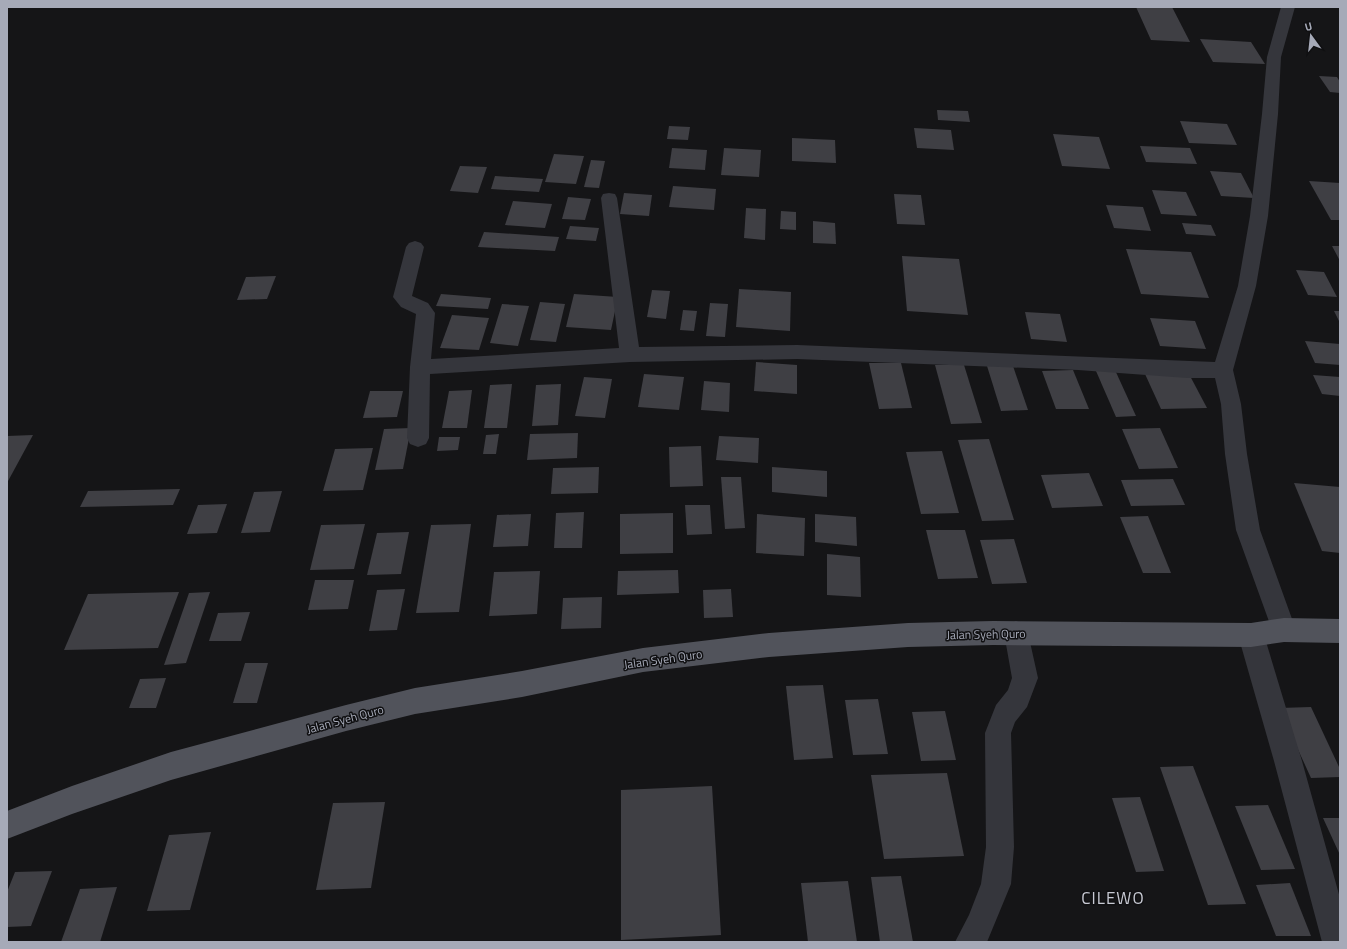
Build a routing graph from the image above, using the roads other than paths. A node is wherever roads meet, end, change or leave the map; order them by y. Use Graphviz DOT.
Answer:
graph roads {
  1 [pos="1288,7"];
  2 [pos="609,198"];
  3 [pos="416,247"];
  4 [pos="630,355"];
  5 [pos="420,366"];
  6 [pos="1223,370"];
  7 [pos="418,438"];
  8 [pos="1284,630"];
  9 [pos="1340,631"];
  10 [pos="1016,633"];
  11 [pos="1251,635"];
  12 [pos="7,825"];
  13 [pos="970,942"];
  14 [pos="1336,942"];
  1 -- 6 [label="street"];
  2 -- 4 [label="street"];
  3 -- 5 [label="street"];
  4 -- 5 [label="street"];
  4 -- 6 [label="street"];
  5 -- 7 [label="street"];
  6 -- 8 [label="street"];
  8 -- 9 [label="main road, Jalan Syeh Quro"];
  8 -- 11 [label="main road, Jalan Syeh Quro"];
  10 -- 11 [label="main road, Jalan Syeh Quro"];
  10 -- 12 [label="main road, Jalan Syeh Quro"];
  10 -- 13 [label="street"];
  11 -- 14 [label="street"];
}
